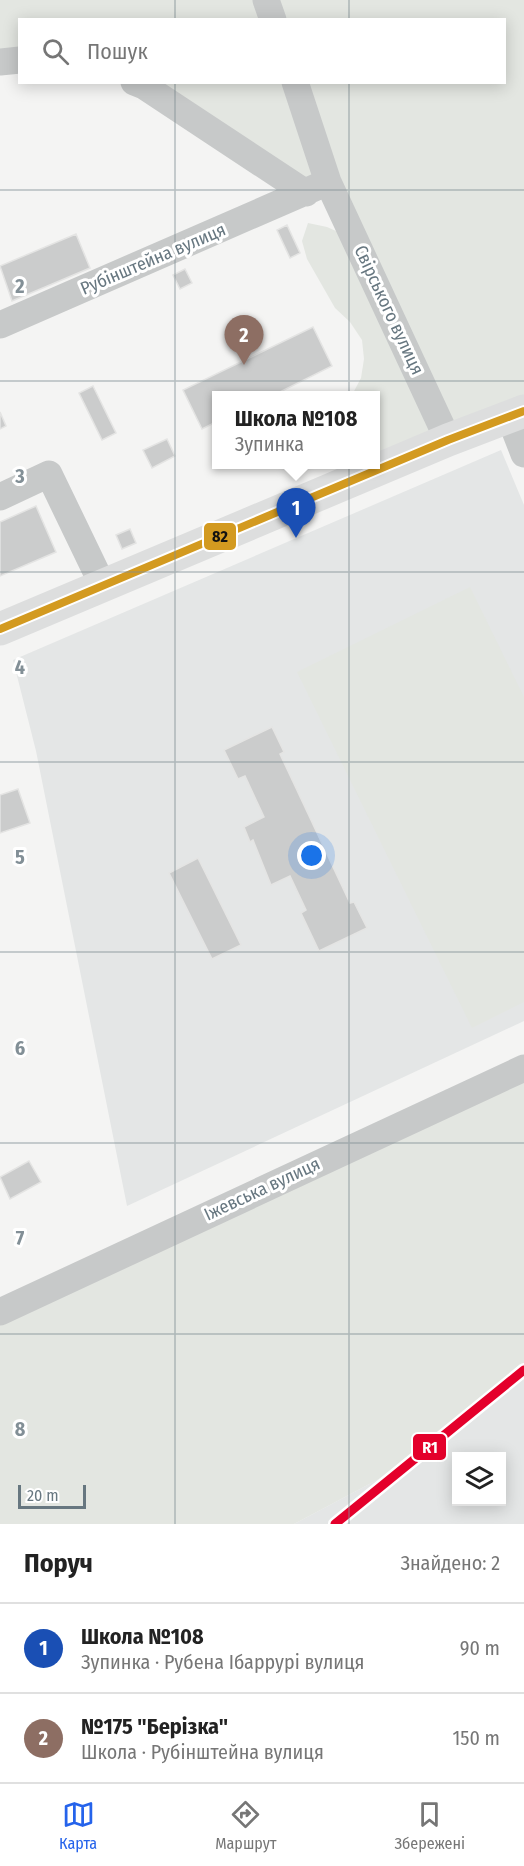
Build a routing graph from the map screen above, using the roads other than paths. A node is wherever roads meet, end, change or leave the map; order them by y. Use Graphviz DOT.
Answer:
graph roads {
  1 [pos="266,0"];
  2 [pos="272,18"];
  3 [pos="18,60"];
  4 [pos="0,62"];
  5 [pos="139,84"];
  6 [pos="295,84"];
  7 [pos="317,187"];
  8 [pos="0,325"];
  9 [pos="517,414"];
  10 [pos="448,440"];
  11 [pos="524,454"];
  12 [pos="379,469"];
  13 [pos="380,469"];
  14 [pos="0,497"];
  15 [pos="103,586"];
  16 [pos="0,628"];
  17 [pos="524,1068"];
  18 [pos="0,1312"];
  1 -- 2 [label="street"];
  3 -- 4 [label="street"];
  5 -- 7 [label="street"];
  6 -- 7 [label="street, Свірського вулиця"];
  7 -- 8 [label="street, Рубінштейна вулиця"];
  7 -- 10 [label="street, Свірського вулиця"];
  9 -- 10 [label="main road"];
  9 -- 11 [label="street"];
  10 -- 13 [label="main road"];
  12 -- 15 [label="main road"];
  14 -- 15 [label="street"];
  15 -- 16 [label="main road"];
  17 -- 18 [label="street, Іжевська вулиця"];
}
